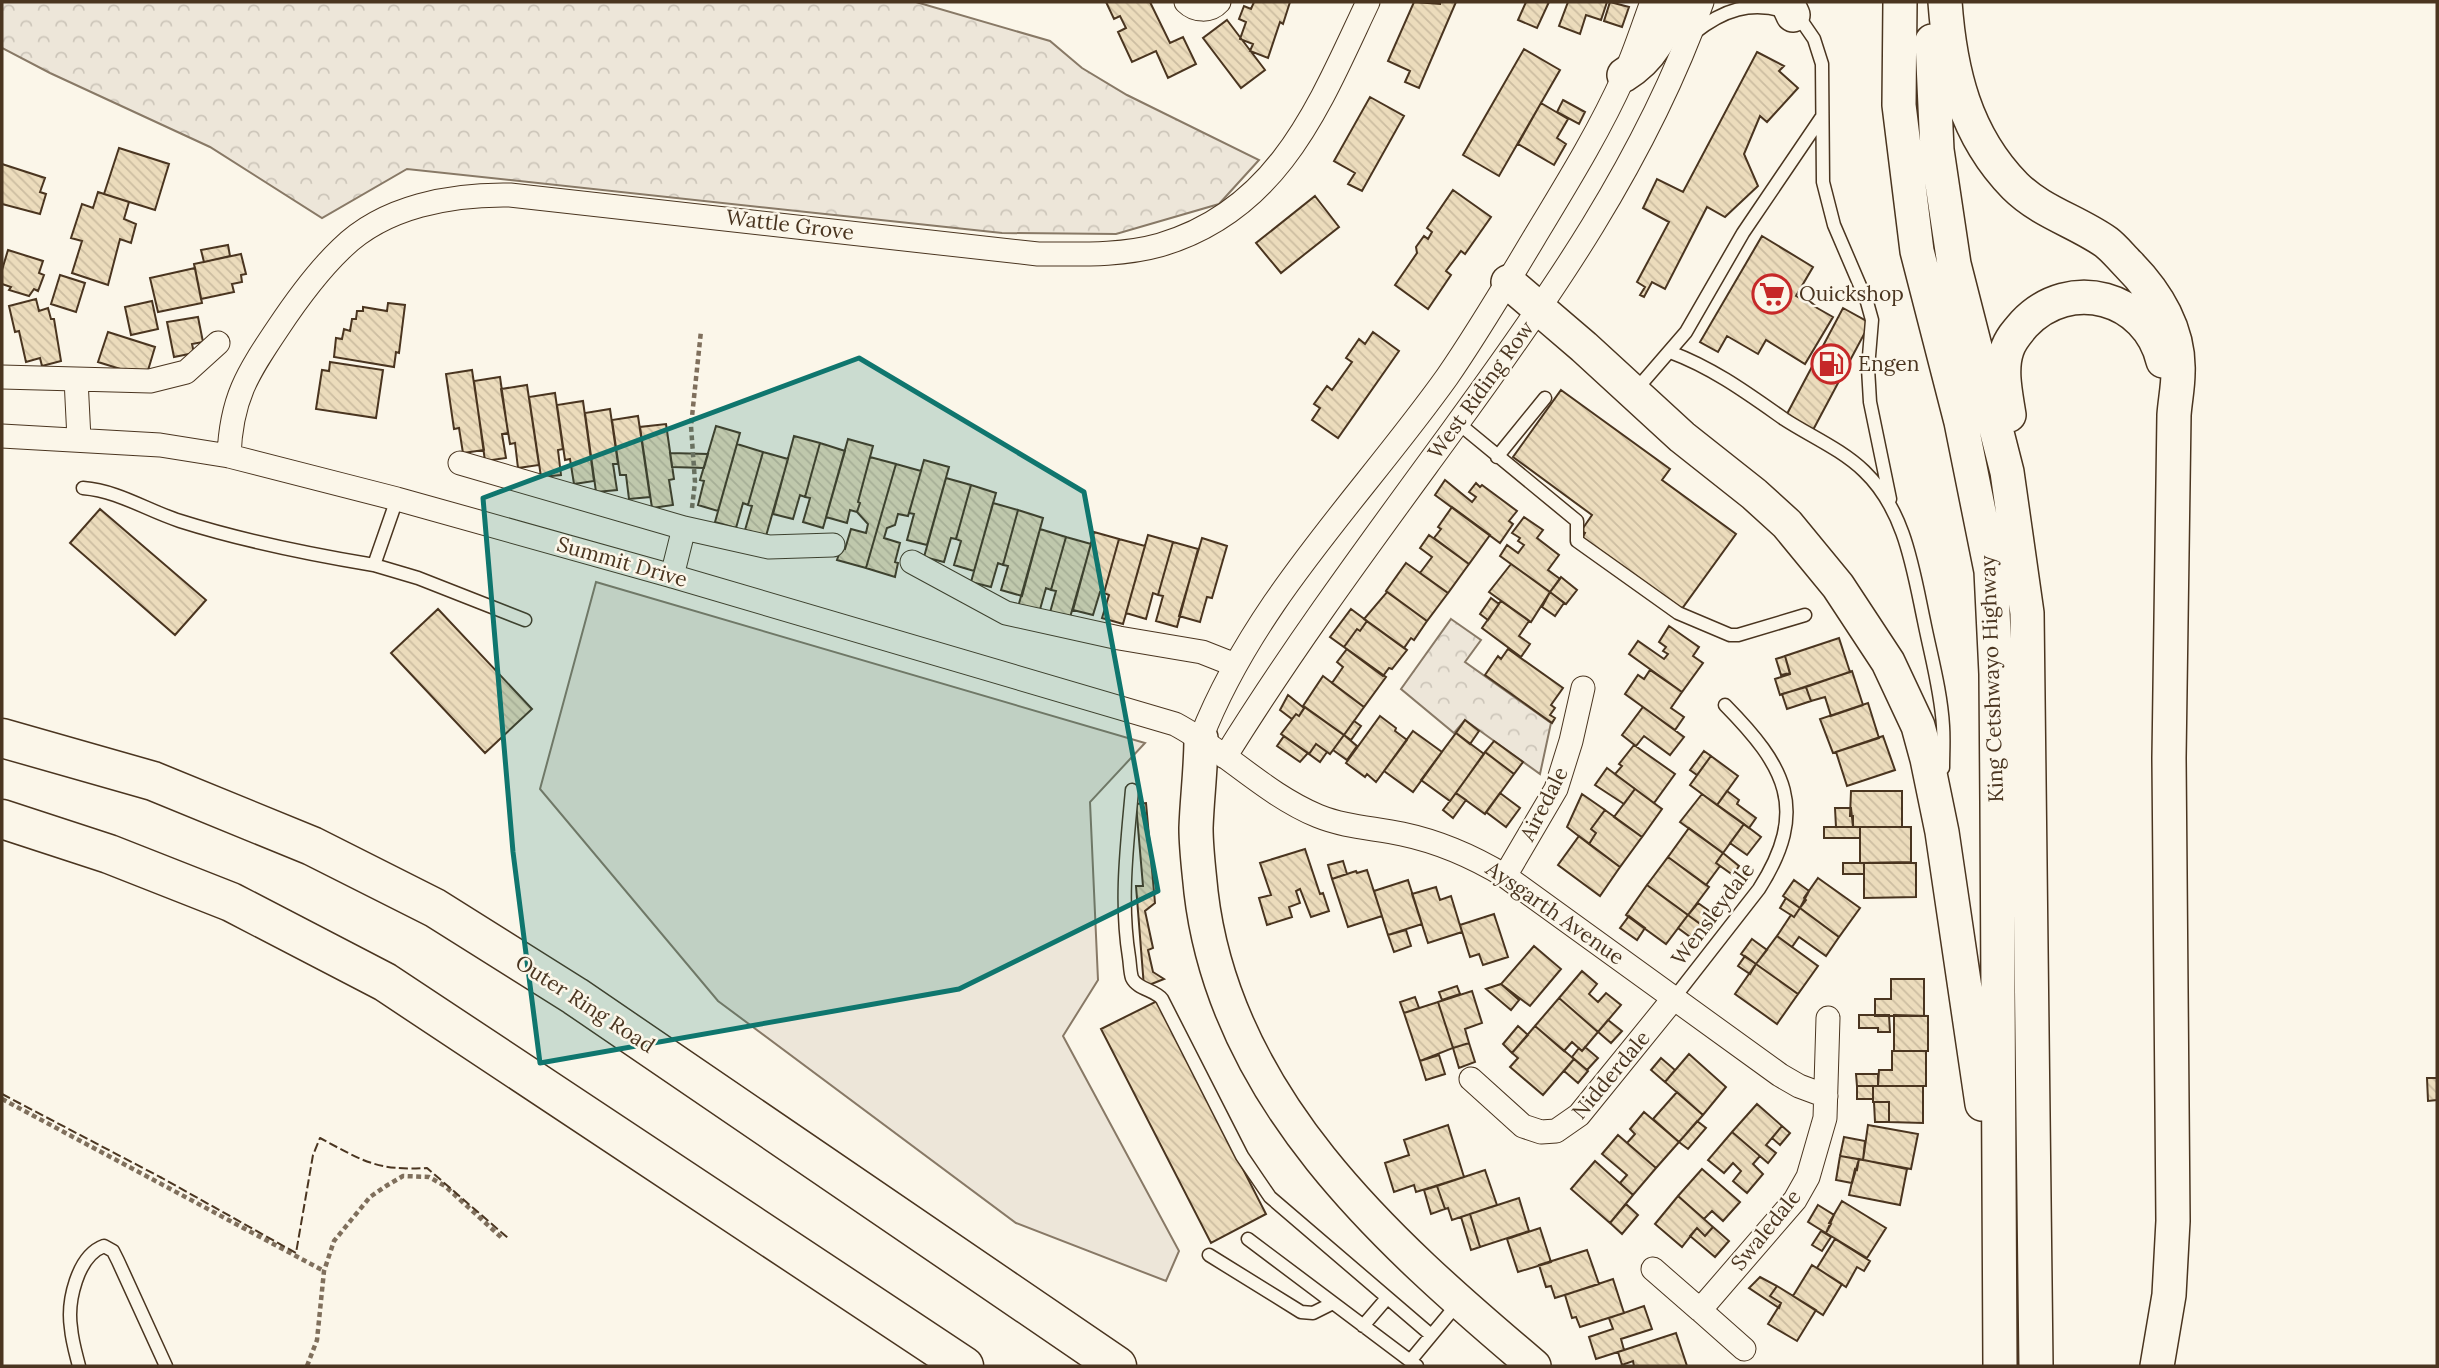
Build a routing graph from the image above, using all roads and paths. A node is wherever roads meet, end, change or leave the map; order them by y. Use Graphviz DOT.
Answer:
graph roads {
  1 [pos="1186,2"];
  2 [pos="1219,2"];
  3 [pos="1368,2"];
  4 [pos="1652,2"];
  5 [pos="1675,2"];
  6 [pos="1702,2"];
  7 [pos="1900,2"];
  8 [pos="1932,2"];
  9 [pos="1945,2"];
  10 [pos="1787,8"];
  11 [pos="1689,38"];
  12 [pos="1625,75"];
  13 [pos="1821,117"];
  14 [pos="1508,282"];
  15 [pos="1539,308"];
  16 [pos="701,331"];
  17 [pos="218,343"];
  18 [pos="1670,352"];
  19 [pos="2,377"];
  20 [pos="76,379"];
  21 [pos="1634,392"];
  22 [pos="1545,398"];
  23 [pos="1428,401"];
  24 [pos="2174,415"];
  25 [pos="1458,423"];
  26 [pos="2,436"];
  27 [pos="79,439"];
  28 [pos="229,456"];
  29 [pos="1497,457"];
  30 [pos="460,463"];
  31 [pos="83,488"];
  32 [pos="397,499"];
  33 [pos="1894,513"];
  34 [pos="684,528"];
  35 [pos="834,545"];
  36 [pos="912,562"];
  37 [pos="374,565"];
  38 [pos="2023,572"];
  39 [pos="672,576"];
  40 [pos="1805,615"];
  41 [pos="526,620"];
  42 [pos="1236,665"];
  43 [pos="1583,688"];
  44 [pos="1725,705"];
  45 [pos="2,738"];
  46 [pos="1209,757"];
  47 [pos="1132,790"];
  48 [pos="2,819"];
  49 [pos="1942,832"];
  50 [pos="1505,876"];
  51 [pos="1674,998"];
  52 [pos="1828,1018"];
  53 [pos="1471,1079"];
  54 [pos="1826,1097"];
  55 [pos="2,1099"];
  56 [pos="1999,1220"];
  57 [pos="502,1238"];
  58 [pos="1248,1239"];
  59 [pos="1209,1255"];
  60 [pos="1653,1269"];
  61 [pos="324,1271"];
  62 [pos="1387,1298"];
  63 [pos="1459,1302"];
  64 [pos="1333,1303"];
  65 [pos="1700,1310"];
  66 [pos="1363,1326"];
  67 [pos="1431,1335"];
  68 [pos="1744,1349"];
  69 [pos="1414,1364"];
  70 [pos="79,1366"];
  71 [pos="166,1366"];
  72 [pos="307,1366"];
  73 [pos="964,1366"];
  74 [pos="1118,1366"];
  75 [pos="1534,1366"];
  76 [pos="2000,1366"];
  77 [pos="2036,1366"];
  78 [pos="2157,1366"];
  1 -- 2 [label="street"];
  3 -- 28 [label="street, Wattle Grove"];
  4 -- 12 [label="street, West Riding Row"];
  5 -- 12 [label="main road"];
  6 -- 11 [label="street, West Riding Row"];
  7 -- 56 [label="main road, King Cetshwayo Highway"];
  8 -- 38 [label="main road, King Cetshwayo Highway"];
  9 -- 24 [label="main road"];
  10 -- 11 [label="lane"];
  10 -- 13 [label="lane"];
  11 -- 15 [label="street, West Riding Row"];
  12 -- 14 [label="street, West Riding Row"];
  13 -- 18 [label="lane"];
  13 -- 33 [label="lane"];
  14 -- 15 [label="main road"];
  14 -- 23 [label="street, West Riding Row"];
  15 -- 21 [label="main road"];
  15 -- 25 [label="street, West Riding Row"];
  16 -- 34 [label="path"];
  17 -- 20 [label="street"];
  18 -- 21 [label="lane"];
  18 -- 33 [label="lane"];
  19 -- 20 [label="street"];
  20 -- 27 [label="street"];
  21 -- 49 [label="main road"];
  22 -- 29 [label="lane"];
  23 -- 25 [label="street"];
  23 -- 42 [label="street, West Riding Row"];
  24 -- 38 [label="main road"];
  24 -- 78 [label="main road"];
  25 -- 29 [label="lane"];
  25 -- 46 [label="street, West Riding Row"];
  26 -- 27 [label="street, Summit Drive"];
  27 -- 28 [label="street, Summit Drive"];
  28 -- 32 [label="street, Summit Drive"];
  29 -- 40 [label="lane"];
  30 -- 34 [label="street"];
  31 -- 37 [label="lane"];
  32 -- 37 [label="lane"];
  32 -- 39 [label="street, Summit Drive"];
  33 -- 49 [label="lane"];
  34 -- 35 [label="street"];
  34 -- 39 [label="street"];
  36 -- 42 [label="street"];
  37 -- 41 [label="lane"];
  38 -- 77 [label="main road, King Cetshwayo Highway"];
  39 -- 46 [label="street, Summit Drive"];
  42 -- 46 [label="street, West Riding Row"];
  43 -- 50 [label="street, Airedale"];
  44 -- 51 [label="lane, Wensleydale"];
  45 -- 74 [label="highway, Outer Ring Road"];
  46 -- 50 [label="street, Aysgarth Avenue"];
  46 -- 63 [label="main road"];
  47 -- 62 [label="lane"];
  48 -- 73 [label="highway"];
  49 -- 56 [label="main road"];
  50 -- 51 [label="street, Aysgarth Avenue"];
  51 -- 53 [label="street, Nidderdale"];
  51 -- 54 [label="street, Aysgarth Avenue"];
  52 -- 54 [label="street, Swaledale"];
  54 -- 65 [label="street, Swaledale"];
  55 -- 61 [label="path"];
  56 -- 76 [label="main road, King Cetshwayo Highway"];
  57 -- 61 [label="path"];
  58 -- 64 [label="lane"];
  59 -- 64 [label="lane"];
  60 -- 65 [label="street"];
  61 -- 72 [label="path"];
  62 -- 66 [label="lane"];
  62 -- 67 [label="lane"];
  63 -- 67 [label="lane"];
  63 -- 75 [label="main road"];
  64 -- 66 [label="lane"];
  65 -- 68 [label="street"];
  66 -- 69 [label="lane"];
  67 -- 69 [label="lane"];
  70 -- 71 [label="lane"];
}
